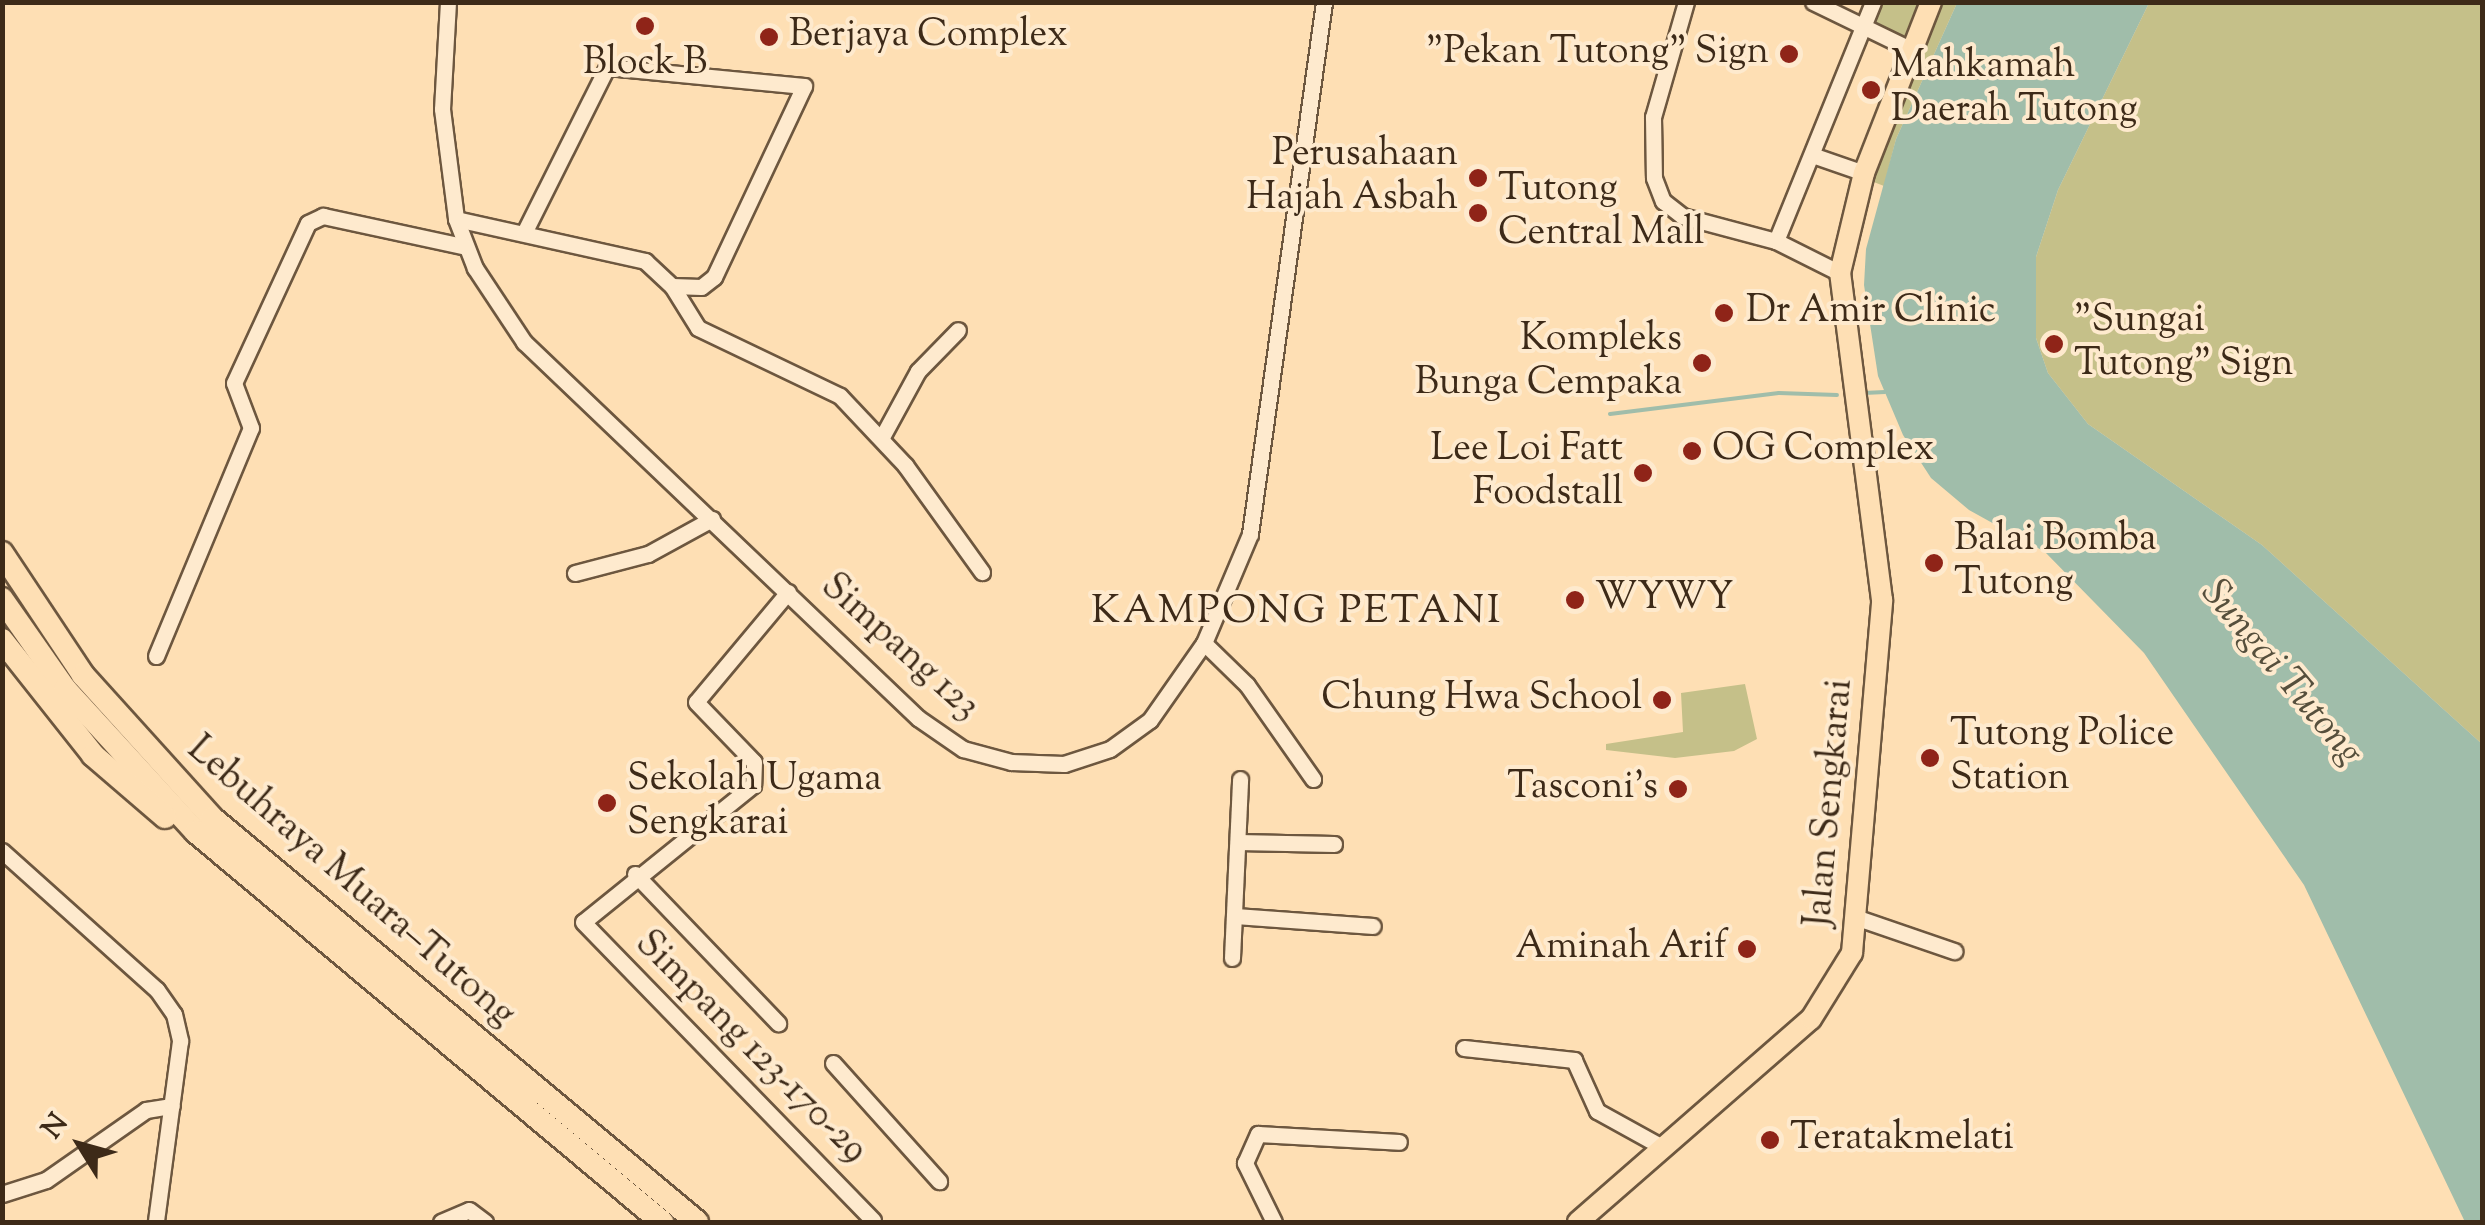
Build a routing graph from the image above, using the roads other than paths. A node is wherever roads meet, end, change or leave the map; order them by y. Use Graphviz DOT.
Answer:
graph roads {
  1 [pos="449,2"];
  2 [pos="1324,2"];
  3 [pos="1686,2"];
  4 [pos="1812,2"];
  5 [pos="1874,2"];
  6 [pos="1932,2"];
  7 [pos="1866,30"];
  8 [pos="1912,50"];
  9 [pos="1815,156"];
  10 [pos="1864,172"];
  11 [pos="456,219"];
  12 [pos="524,233"];
  13 [pos="1776,240"];
  14 [pos="466,246"];
  15 [pos="1840,273"];
  16 [pos="672,286"];
  17 [pos="958,330"];
  18 [pos="882,436"];
  19 [pos="712,520"];
  20 [pos="2,553"];
  21 [pos="982,572"];
  22 [pos="576,574"];
  23 [pos="788,592"];
  24 [pos="2,599"];
  25 [pos="2,640"];
  26 [pos="1204,643"];
  27 [pos="156,656"];
  28 [pos="1240,778"];
  29 [pos="1313,779"];
  30 [pos="192,828"];
  31 [pos="1238,842"];
  32 [pos="1334,844"];
  33 [pos="2,851"];
  34 [pos="635,874"];
  35 [pos="1236,916"];
  36 [pos="1858,918"];
  37 [pos="1373,926"];
  38 [pos="1954,951"];
  39 [pos="1232,958"];
  40 [pos="778,1024"];
  41 [pos="1464,1048"];
  42 [pos="833,1063"];
  43 [pos="172,1106"];
  44 [pos="1399,1142"];
  45 [pos="1664,1148"];
  46 [pos="939,1181"];
  47 [pos="2,1194"];
  48 [pos="873,1220"];
  49 [pos="156,1222"];
  50 [pos="442,1222"];
  51 [pos="485,1222"];
  52 [pos="662,1222"];
  53 [pos="696,1222"];
  54 [pos="1274,1222"];
  55 [pos="1578,1222"];
  1 -- 11 [label="street, Simpang 123"];
  2 -- 26 [label="street, Simpang 123"];
  3 -- 13 [label="street"];
  4 -- 7 [label="street"];
  5 -- 7 [label="street"];
  6 -- 8 [label="main road, Jalan Sengkarai"];
  7 -- 8 [label="street"];
  7 -- 9 [label="street"];
  8 -- 10 [label="main road, Jalan Sengkarai"];
  9 -- 10 [label="street"];
  9 -- 13 [label="street"];
  10 -- 15 [label="main road, Jalan Sengkarai"];
  11 -- 12 [label="street"];
  11 -- 14 [label="street, Simpang 123"];
  12 -- 16 [label="street"];
  12 -- 16 [label="street"];
  13 -- 15 [label="street"];
  14 -- 19 [label="street, Simpang 123"];
  14 -- 27 [label="street"];
  15 -- 36 [label="main road, Jalan Sengkarai"];
  16 -- 18 [label="street"];
  17 -- 18 [label="street"];
  18 -- 21 [label="street"];
  19 -- 22 [label="street"];
  19 -- 23 [label="street, Simpang 123"];
  20 -- 53 [label="highway, Lebuhraya Muara–Tutong"];
  23 -- 26 [label="street, Simpang 123"];
  23 -- 34 [label="street"];
  24 -- 30 [label="highway, Lebuhraya Muara–Tutong"];
  25 -- 30 [label="highway"];
  26 -- 29 [label="street"];
  28 -- 31 [label="street"];
  30 -- 52 [label="highway, Lebuhraya Muara–Tutong"];
  31 -- 32 [label="street"];
  31 -- 35 [label="street"];
  33 -- 43 [label="street"];
  34 -- 40 [label="street"];
  34 -- 48 [label="street, Simpang 123-170-29"];
  35 -- 37 [label="street"];
  35 -- 39 [label="street"];
  36 -- 38 [label="street"];
  36 -- 45 [label="main road, Jalan Sengkarai"];
  41 -- 45 [label="street"];
  42 -- 46 [label="street"];
  43 -- 47 [label="street"];
  43 -- 49 [label="street"];
  44 -- 54 [label="street"];
  45 -- 55 [label="main road, Jalan Sengkarai"];
  50 -- 51 [label="street"];
}
